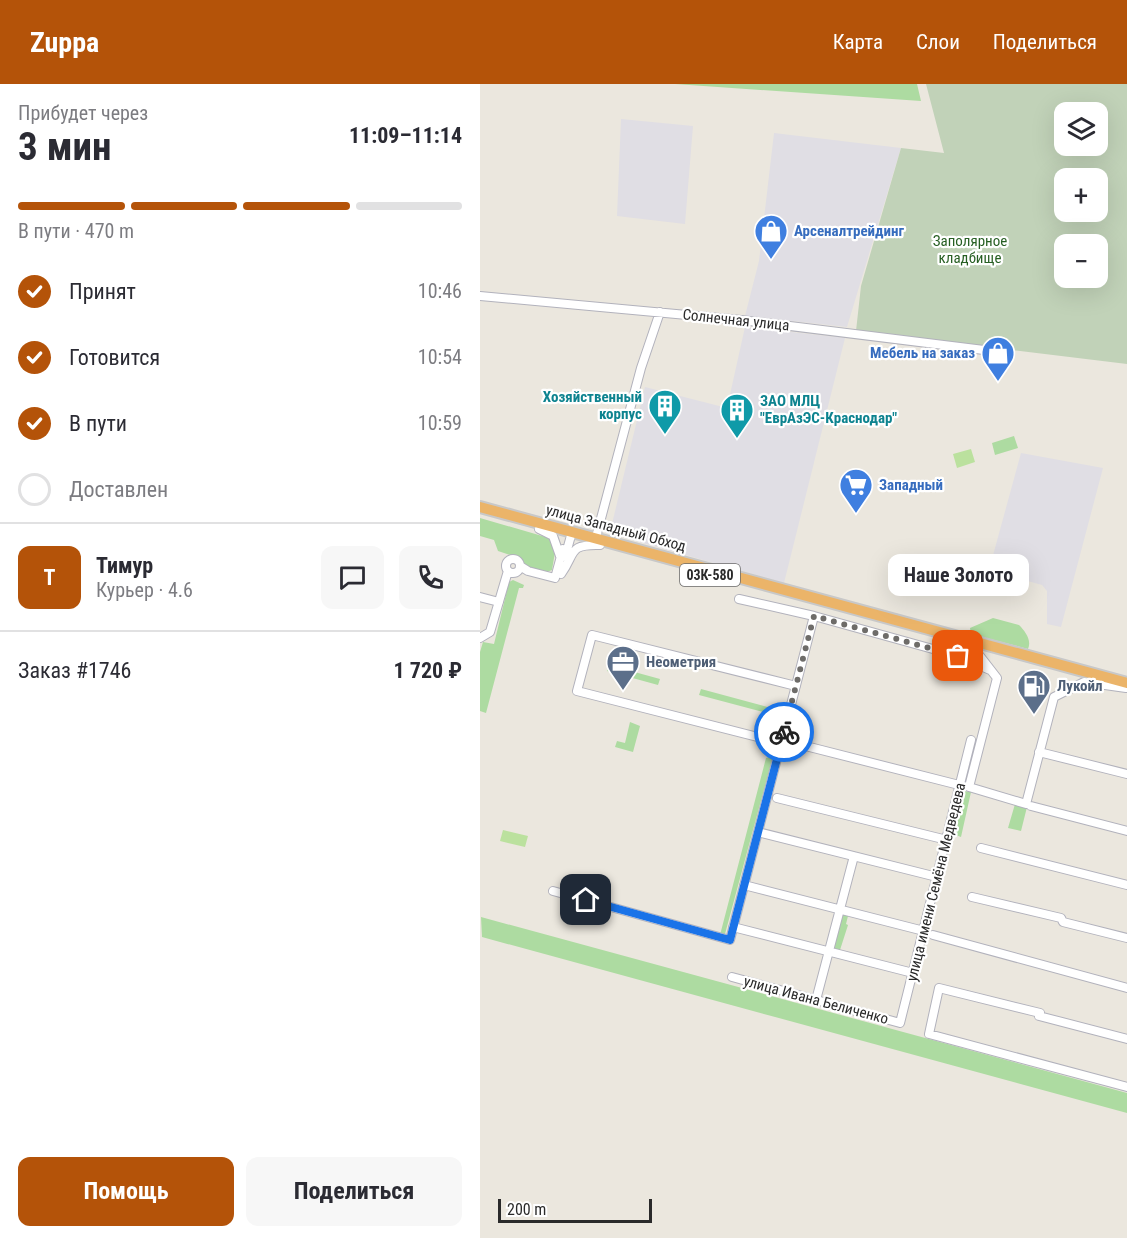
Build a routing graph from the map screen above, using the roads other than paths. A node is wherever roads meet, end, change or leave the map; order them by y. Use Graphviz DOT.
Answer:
graph roads {
  1 [pos="480,296"];
  2 [pos="660,312"];
  3 [pos="992,351"];
  4 [pos="480,507"];
  5 [pos="480,513"];
  6 [pos="599,524"];
  7 [pos="539,529"];
  8 [pos="571,534"];
  9 [pos="597,542"];
  10 [pos="613,542"];
  11 [pos="560,560"];
  12 [pos="558,576"];
  13 [pos="480,597"];
  14 [pos="739,599"];
  15 [pos="499,602"];
  16 [pos="814,616"];
  17 [pos="480,638"];
  18 [pos="951,640"];
  19 [pos="991,671"];
  20 [pos="796,686"];
  21 [pos="1127,686"];
  22 [pos="971,740"];
  23 [pos="781,741"];
  24 [pos="1040,752"];
  25 [pos="1127,774"];
  26 [pos="965,787"];
  27 [pos="777,798"];
  28 [pos="1031,806"];
  29 [pos="1127,831"];
  30 [pos="758,832"];
  31 [pos="947,840"];
  32 [pos="981,848"];
  33 [pos="854,856"];
  34 [pos="938,877"];
  35 [pos="744,885"];
  36 [pos="1127,885"];
  37 [pos="553,891"];
  38 [pos="972,897"];
  39 [pos="840,909"];
  40 [pos="733,927"];
  41 [pos="924,931"];
  42 [pos="933,935"];
  43 [pos="1127,938"];
  44 [pos="828,952"];
  45 [pos="913,974"];
  46 [pos="732,977"];
  47 [pos="1127,988"];
  48 [pos="816,1000"];
  49 [pos="900,1023"];
  50 [pos="1127,1039"];
  51 [pos="1127,1087"];
  1 -- 2 [label="street, Солнечная улица"];
  2 -- 3 [label="street, Солнечная улица"];
  2 -- 6 [label="street"];
  4 -- 8 [label="highway, улица Западный Обход / 03К-580"];
  5 -- 7 [label="highway, улица Западный Обход / 03К-580"];
  6 -- 8 [label="street"];
  6 -- 9 [label="street"];
  6 -- 10 [label="street"];
  7 -- 8 [label="highway, улица Западный Обход / 03К-580"];
  7 -- 11 [label="street"];
  8 -- 9 [label="highway, улица Западный Обход / 03К-580"];
  8 -- 11 [label="street"];
  8 -- 12 [label="street"];
  9 -- 10 [label="highway, улица Западный Обход / 03К-580"];
  9 -- 12 [label="street"];
  9 -- 18 [label="highway, улица Западный Обход / 03К-580"];
  10 -- 21 [label="highway, улица Западный Обход / 03К-580"];
  11 -- 12 [label="street"];
  12 -- 15 [label="street"];
  13 -- 15 [label="street"];
  14 -- 16 [label="street"];
  15 -- 17 [label="street"];
  16 -- 19 [label="street"];
  16 -- 20 [label="street"];
  18 -- 19 [label="street"];
  18 -- 21 [label="highway, улица Западный Обход / 03К-580"];
  19 -- 26 [label="street"];
  20 -- 23 [label="street"];
  20 -- 23 [label="street"];
  21 -- 24 [label="street"];
  22 -- 26 [label="street, улица имени Семёна Медведева"];
  23 -- 26 [label="street"];
  23 -- 30 [label="street"];
  24 -- 25 [label="street"];
  24 -- 26 [label="street"];
  26 -- 31 [label="street, улица имени Семёна Медведева"];
  27 -- 31 [label="street"];
  28 -- 29 [label="street"];
  30 -- 33 [label="street"];
  30 -- 35 [label="street"];
  31 -- 34 [label="street, улица имени Семёна Медведева"];
  32 -- 36 [label="street"];
  33 -- 34 [label="street"];
  33 -- 39 [label="street"];
  34 -- 41 [label="street, улица имени Семёна Медведева"];
  35 -- 39 [label="street"];
  35 -- 40 [label="street"];
  37 -- 40 [label="street"];
  38 -- 43 [label="street"];
  39 -- 41 [label="street"];
  39 -- 44 [label="street"];
  40 -- 44 [label="street"];
  41 -- 45 [label="street, улица имени Семёна Медведева"];
  42 -- 47 [label="street"];
  44 -- 45 [label="street"];
  44 -- 48 [label="street"];
  45 -- 49 [label="street, улица имени Семёна Медведева"];
  46 -- 48 [label="street, улица Ивана Беличенко"];
  48 -- 49 [label="street, улица Ивана Беличенко"];
  50 -- 51 [label="street"];
}
